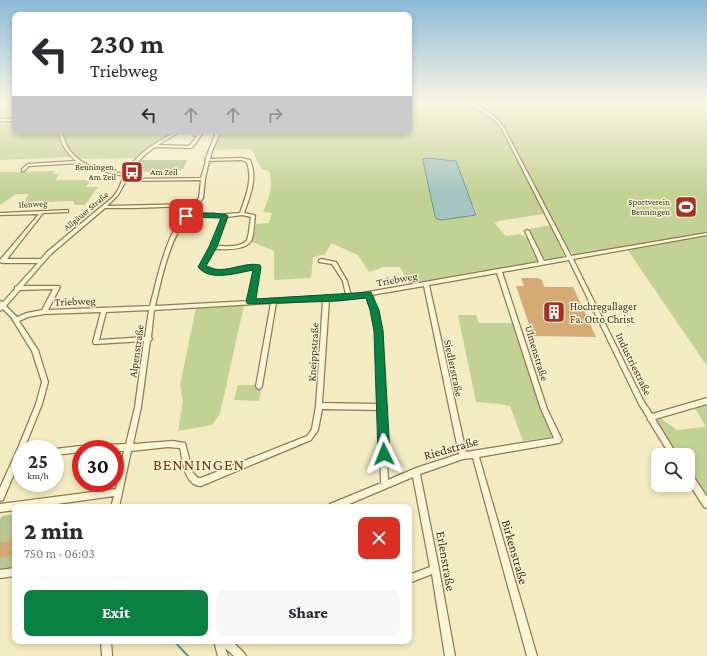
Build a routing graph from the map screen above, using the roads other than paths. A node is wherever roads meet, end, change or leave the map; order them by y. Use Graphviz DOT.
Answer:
graph roads {
  1 [pos="505,133"];
  2 [pos="61,134"];
  3 [pos="174,134"];
  4 [pos="217,134"];
  5 [pos="200,135"];
  6 [pos="155,146"];
  7 [pos="207,160"];
  8 [pos="79,162"];
  9 [pos="23,170"];
  10 [pos="127,175"];
  11 [pos="203,179"];
  12 [pos="126,180"];
  13 [pos="195,205"];
  14 [pos="105,207"];
  15 [pos="67,211"];
  16 [pos="42,212"];
  17 [pos="0,214"];
  18 [pos="242,214"];
  19 [pos="186,216"];
  20 [pos="225,216"];
  21 [pos="527,231"];
  22 [pos="707,234"];
  23 [pos="213,247"];
  24 [pos="570,259"];
  25 [pos="2,261"];
  26 [pos="42,261"];
  27 [pos="321,261"];
  28 [pos="542,263"];
  29 [pos="499,271"];
  30 [pos="426,284"];
  31 [pos="17,288"];
  32 [pos="368,294"];
  33 [pos="349,297"];
  34 [pos="326,299"];
  35 [pos="274,301"];
  36 [pos="251,302"];
  37 [pos="1,306"];
  38 [pos="152,308"];
  39 [pos="104,310"];
  40 [pos="44,312"];
  41 [pos="16,320"];
  42 [pos="148,339"];
  43 [pos="259,386"];
  44 [pos="707,401"];
  45 [pos="319,406"];
  46 [pos="382,407"];
  47 [pos="650,418"];
  48 [pos="25,440"];
  49 [pos="559,440"];
  50 [pos="124,447"];
  51 [pos="128,447"];
  52 [pos="669,448"];
  53 [pos="475,454"];
  54 [pos="463,456"];
  55 [pos="124,465"];
  56 [pos="12,468"];
  57 [pos="416,472"];
  58 [pos="385,485"];
  59 [pos="695,486"];
  60 [pos="2,489"];
  61 [pos="118,492"];
  62 [pos="0,497"];
  63 [pos="30,504"];
  64 [pos="116,504"];
  65 [pos="340,504"];
  66 [pos="707,504"];
  67 [pos="12,506"];
  68 [pos="0,508"];
  69 [pos="435,569"];
  70 [pos="12,572"];
  71 [pos="0,574"];
  72 [pos="412,578"];
  73 [pos="106,644"];
  74 [pos="220,644"];
  75 [pos="228,644"];
  76 [pos="106,656"];
  77 [pos="223,656"];
  78 [pos="241,656"];
  79 [pos="450,656"];
  80 [pos="532,656"];
  1 -- 24 [label="street, Industriestraße"];
  2 -- 8 [label="street"];
  3 -- 6 [label="street, Allgäuer Straße"];
  4 -- 7 [label="street"];
  5 -- 6 [label="street"];
  6 -- 10 [label="street, Allgäuer Straße"];
  7 -- 11 [label="street"];
  7 -- 18 [label="street"];
  8 -- 9 [label="street"];
  8 -- 10 [label="street"];
  10 -- 12 [label="street, Allgäuer Straße"];
  11 -- 12 [label="street, Am Zeil"];
  11 -- 13 [label="street"];
  12 -- 14 [label="street, Allgäuer Straße"];
  13 -- 14 [label="street"];
  13 -- 19 [label="street, Alpenstraße"];
  14 -- 26 [label="street, Allgäuer Straße"];
  15 -- 16 [label="street, Ifenweg"];
  16 -- 17 [label="street, Ifenweg"];
  16 -- 25 [label="street"];
  18 -- 20 [label="street"];
  18 -- 23 [label="street"];
  19 -- 20 [label="street"];
  19 -- 38 [label="street, Alpenstraße"];
  20 -- 23 [label="street"];
  21 -- 28 [label="street"];
  22 -- 24 [label="street, Triebweg"];
  23 -- 36 [label="street"];
  24 -- 28 [label="street, Triebweg"];
  24 -- 47 [label="street, Industriestraße"];
  25 -- 26 [label="street"];
  26 -- 31 [label="street, Allgäuer Straße"];
  27 -- 33 [label="street"];
  28 -- 29 [label="street, Triebweg"];
  29 -- 30 [label="street, Triebweg"];
  29 -- 49 [label="street, Ulmenstraße"];
  30 -- 32 [label="street, Triebweg"];
  30 -- 54 [label="street, Siedlerstraße"];
  31 -- 37 [label="street, Allgäuer Straße"];
  31 -- 40 [label="street"];
  32 -- 33 [label="street, Triebweg"];
  32 -- 46 [label="street"];
  33 -- 34 [label="street, Triebweg"];
  34 -- 35 [label="street, Triebweg"];
  34 -- 45 [label="street, Kneippstraße"];
  35 -- 36 [label="street, Triebweg"];
  35 -- 43 [label="street"];
  36 -- 38 [label="street, Triebweg"];
  37 -- 41 [label="street"];
  38 -- 39 [label="street, Triebweg"];
  38 -- 42 [label="street, Alpenstraße"];
  39 -- 40 [label="street, Triebweg"];
  39 -- 42 [label="street"];
  40 -- 41 [label="street, Triebweg"];
  41 -- 48 [label="street"];
  42 -- 51 [label="street, Alpenstraße"];
  44 -- 47 [label="street"];
  45 -- 46 [label="street"];
  45 -- 51 [label="street, Kneippstraße"];
  46 -- 58 [label="street"];
  47 -- 52 [label="street, Industriestraße"];
  49 -- 53 [label="street, Riedstraße"];
  50 -- 51 [label="street"];
  51 -- 55 [label="street, Alpenstraße"];
  53 -- 54 [label="street, Riedstraße"];
  53 -- 80 [label="street, Birkenstraße"];
  54 -- 57 [label="street, Riedstraße"];
  56 -- 60 [label="street"];
  57 -- 58 [label="street, Riedstraße"];
  57 -- 69 [label="street, Erlenstraße"];
  58 -- 65 [label="street, Riedstraße"];
  59 -- 66 [label="street"];
  60 -- 62 [label="street"];
  61 -- 63 [label="street"];
  61 -- 64 [label="street, Alpenstraße"];
  67 -- 68 [label="street"];
  69 -- 72 [label="street"];
  69 -- 79 [label="street, Erlenstraße"];
  70 -- 71 [label="street"];
  73 -- 76 [label="street"];
  74 -- 77 [label="street"];
  75 -- 78 [label="street"];
}
